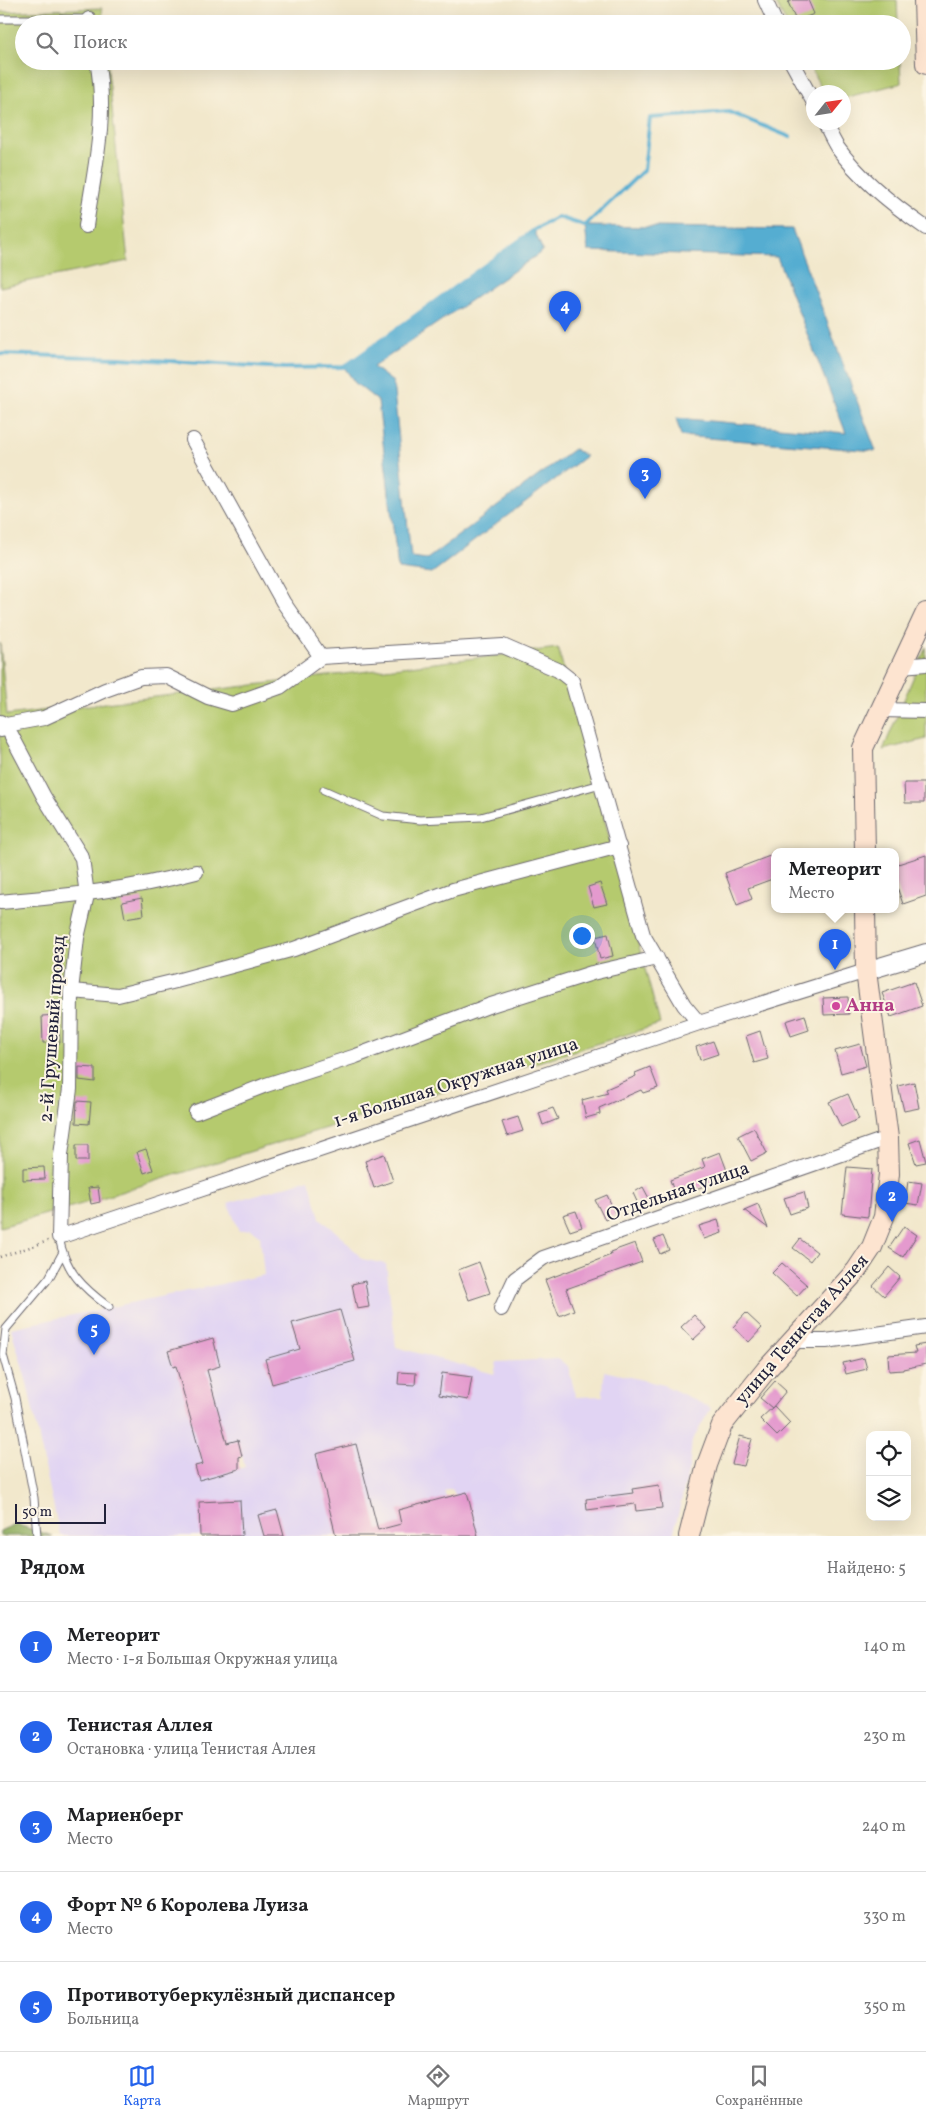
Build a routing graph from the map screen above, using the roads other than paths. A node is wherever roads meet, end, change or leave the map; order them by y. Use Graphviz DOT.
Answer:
graph roads {
  1 [pos="765,0"];
  2 [pos="924,0"];
  3 [pos="772,15"];
  4 [pos="0,19"];
  5 [pos="15,19"];
  6 [pos="926,64"];
  7 [pos="99,70"];
  8 [pos="796,70"];
  9 [pos="806,88"];
  10 [pos="828,130"];
  11 [pos="86,226"];
  12 [pos="926,228"];
  13 [pos="193,440"];
  14 [pos="926,613"];
  15 [pos="321,657"];
  16 [pos="926,664"];
  17 [pos="902,666"];
  18 [pos="881,710"];
  19 [pos="926,711"];
  20 [pos="2,726"];
  21 [pos="601,784"];
  22 [pos="324,790"];
  23 [pos="619,846"];
  24 [pos="865,848"];
  25 [pos="196,872"];
  26 [pos="87,895"];
  27 [pos="0,902"];
  28 [pos="865,913"];
  29 [pos="926,953"];
  30 [pos="657,958"];
  31 [pos="866,971"];
  32 [pos="71,991"];
  33 [pos="699,1023"];
  34 [pos="196,1112"];
  35 [pos="888,1138"];
  36 [pos="59,1237"];
  37 [pos="62,1254"];
  38 [pos="109,1307"];
  39 [pos="501,1309"];
  40 [pos="926,1326"];
  41 [pos="792,1340"];
  42 [pos="37,1536"];
  43 [pos="689,1536"];
  1 -- 3 [label="street"];
  2 -- 6 [label="main road"];
  4 -- 5 [label="lane"];
  7 -- 11 [label="street"];
  8 -- 9 [label="street"];
  10 -- 12 [label="street"];
  13 -- 15 [label="street"];
  14 -- 17 [label="main road"];
  15 -- 20 [label="street"];
  15 -- 21 [label="street"];
  16 -- 17 [label="street"];
  17 -- 18 [label="main road"];
  18 -- 19 [label="street"];
  18 -- 24 [label="main road"];
  20 -- 26 [label="street, 2-й Грушевый проезд"];
  21 -- 22 [label="lane"];
  21 -- 23 [label="street"];
  23 -- 30 [label="street"];
  23 -- 32 [label="street"];
  25 -- 26 [label="street"];
  26 -- 27 [label="street"];
  26 -- 32 [label="street, 2-й Грушевый проезд"];
  28 -- 31 [label="main road, улица Тенистая Аллея"];
  29 -- 31 [label="street, 1-я Большая Окружная улица"];
  30 -- 33 [label="street"];
  30 -- 34 [label="street"];
  31 -- 33 [label="street, 1-я Большая Окружная улица"];
  31 -- 35 [label="main road, улица Тенистая Аллея"];
  32 -- 36 [label="street, 2-й Грушевый проезд"];
  33 -- 36 [label="street, 1-я Большая Окружная улица"];
  35 -- 39 [label="street, Отдельная улица"];
  35 -- 41 [label="main road, улица Тенистая Аллея"];
  36 -- 37 [label="lane"];
  37 -- 38 [label="lane"];
  37 -- 42 [label="lane"];
  40 -- 41 [label="street"];
  41 -- 43 [label="main road, улица Тенистая Аллея"];
}
